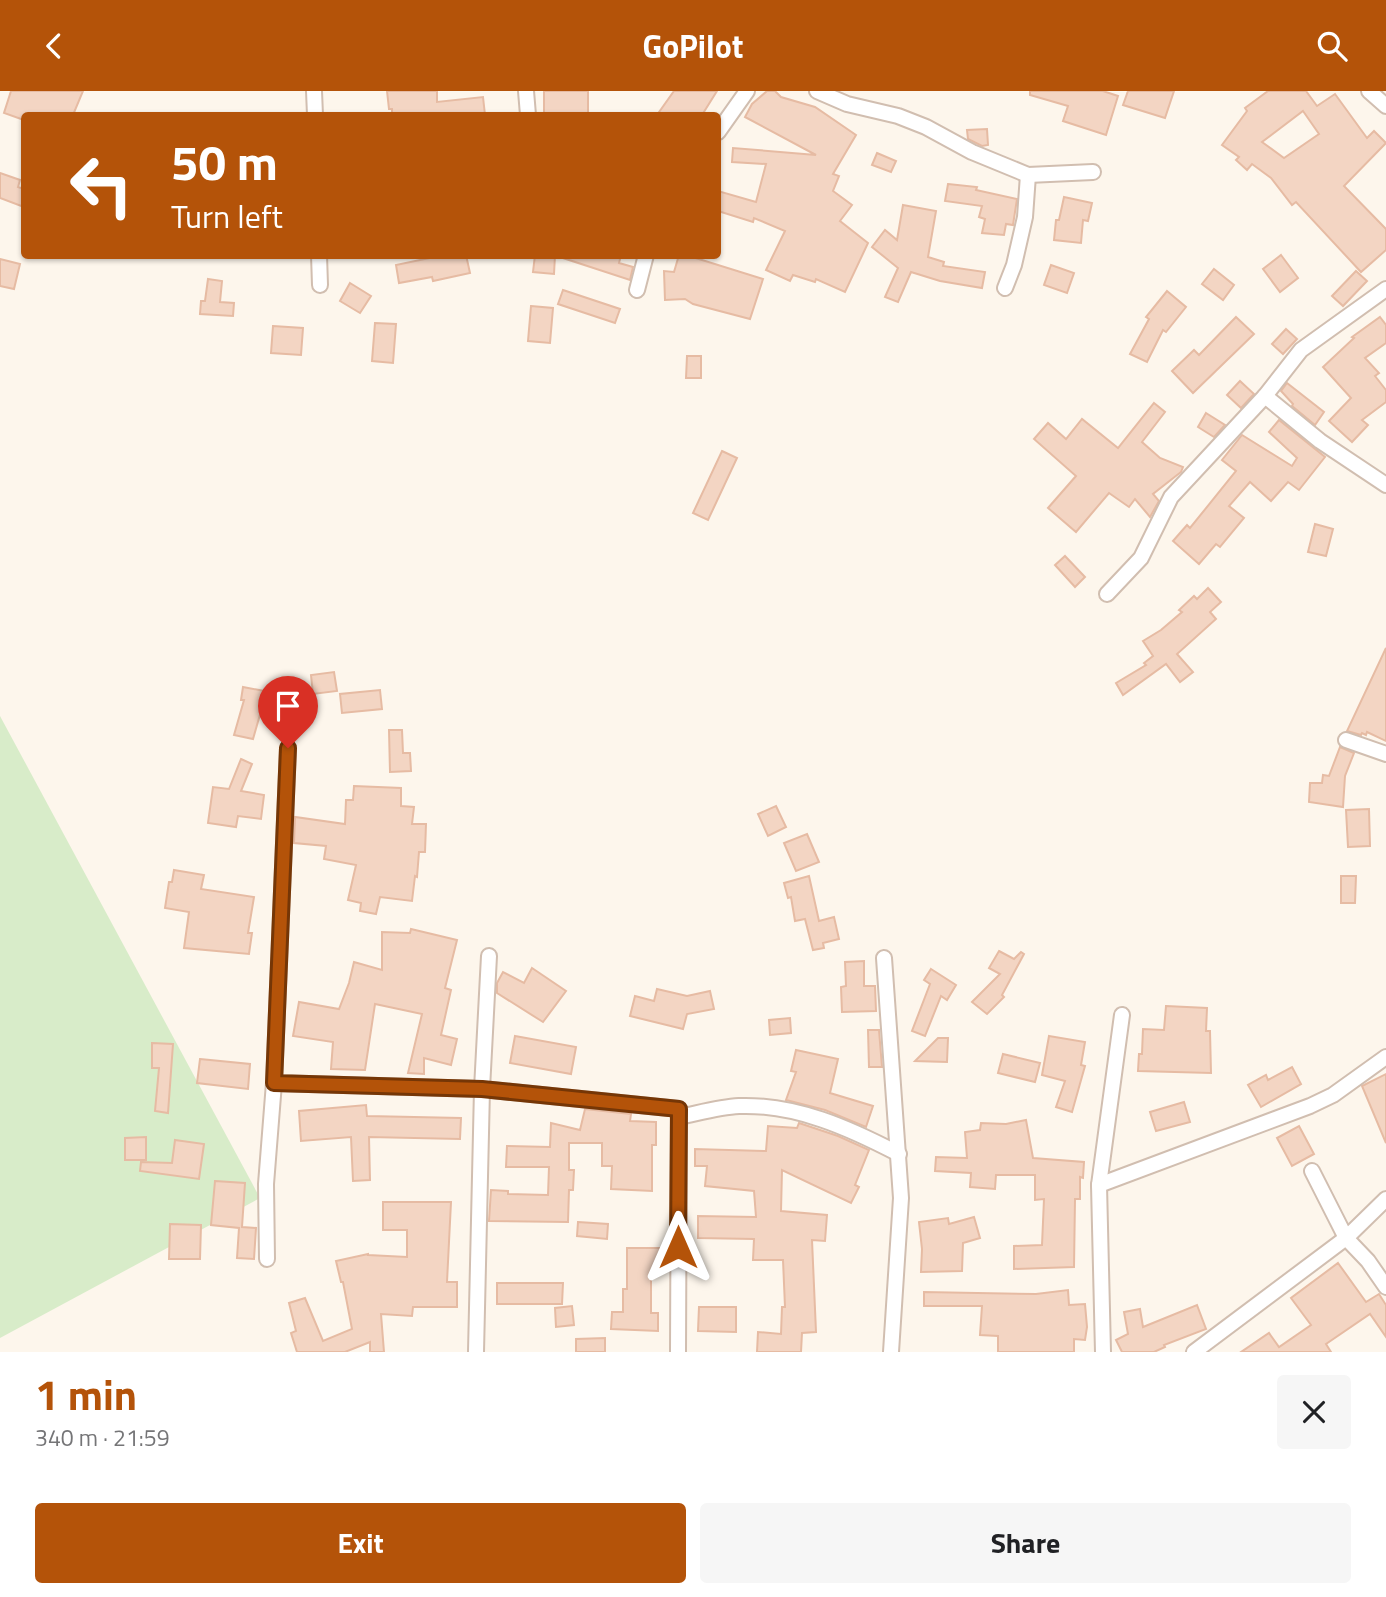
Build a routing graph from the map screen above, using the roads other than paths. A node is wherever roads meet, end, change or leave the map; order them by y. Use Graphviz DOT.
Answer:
graph roads {
  1 [pos="314,91"];
  2 [pos="526,91"];
  3 [pos="747,91"];
  4 [pos="817,91"];
  5 [pos="1370,91"];
  6 [pos="1386,106"];
  7 [pos="315,112"];
  8 [pos="528,112"];
  9 [pos="721,128"];
  10 [pos="1093,172"];
  11 [pos="1028,176"];
  12 [pos="319,259"];
  13 [pos="645,259"];
  14 [pos="320,285"];
  15 [pos="1005,288"];
  16 [pos="1386,289"];
  17 [pos="637,290"];
  18 [pos="1265,395"];
  19 [pos="1386,485"];
  20 [pos="1107,594"];
  21 [pos="1346,740"];
  22 [pos="288,748"];
  23 [pos="1386,754"];
  24 [pos="489,956"];
  25 [pos="884,958"];
  26 [pos="1122,1015"];
  27 [pos="1386,1057"];
  28 [pos="274,1083"];
  29 [pos="482,1089"];
  30 [pos="679,1117"];
  31 [pos="899,1154"];
  32 [pos="1312,1171"];
  33 [pos="1098,1185"];
  34 [pos="1386,1199"];
  35 [pos="1346,1238"];
  36 [pos="267,1259"];
  37 [pos="1386,1287"];
  38 [pos="476,1352"];
  39 [pos="678,1352"];
  40 [pos="891,1352"];
  41 [pos="1103,1352"];
  42 [pos="1194,1352"];
  1 -- 7 [label="street"];
  2 -- 8 [label="street"];
  3 -- 9 [label="street"];
  4 -- 11 [label="street"];
  5 -- 6 [label="street"];
  10 -- 11 [label="street"];
  11 -- 15 [label="street"];
  12 -- 14 [label="street"];
  13 -- 17 [label="street"];
  16 -- 18 [label="street"];
  18 -- 19 [label="street"];
  18 -- 20 [label="street"];
  21 -- 23 [label="street"];
  22 -- 28 [label="street"];
  24 -- 29 [label="street"];
  25 -- 31 [label="street"];
  26 -- 33 [label="street"];
  27 -- 33 [label="street"];
  28 -- 29 [label="street"];
  28 -- 36 [label="street"];
  29 -- 30 [label="street"];
  29 -- 38 [label="street"];
  30 -- 31 [label="street"];
  30 -- 39 [label="street"];
  31 -- 40 [label="street"];
  32 -- 35 [label="street"];
  33 -- 41 [label="street"];
  34 -- 35 [label="street"];
  35 -- 37 [label="street"];
  35 -- 42 [label="street"];
}
